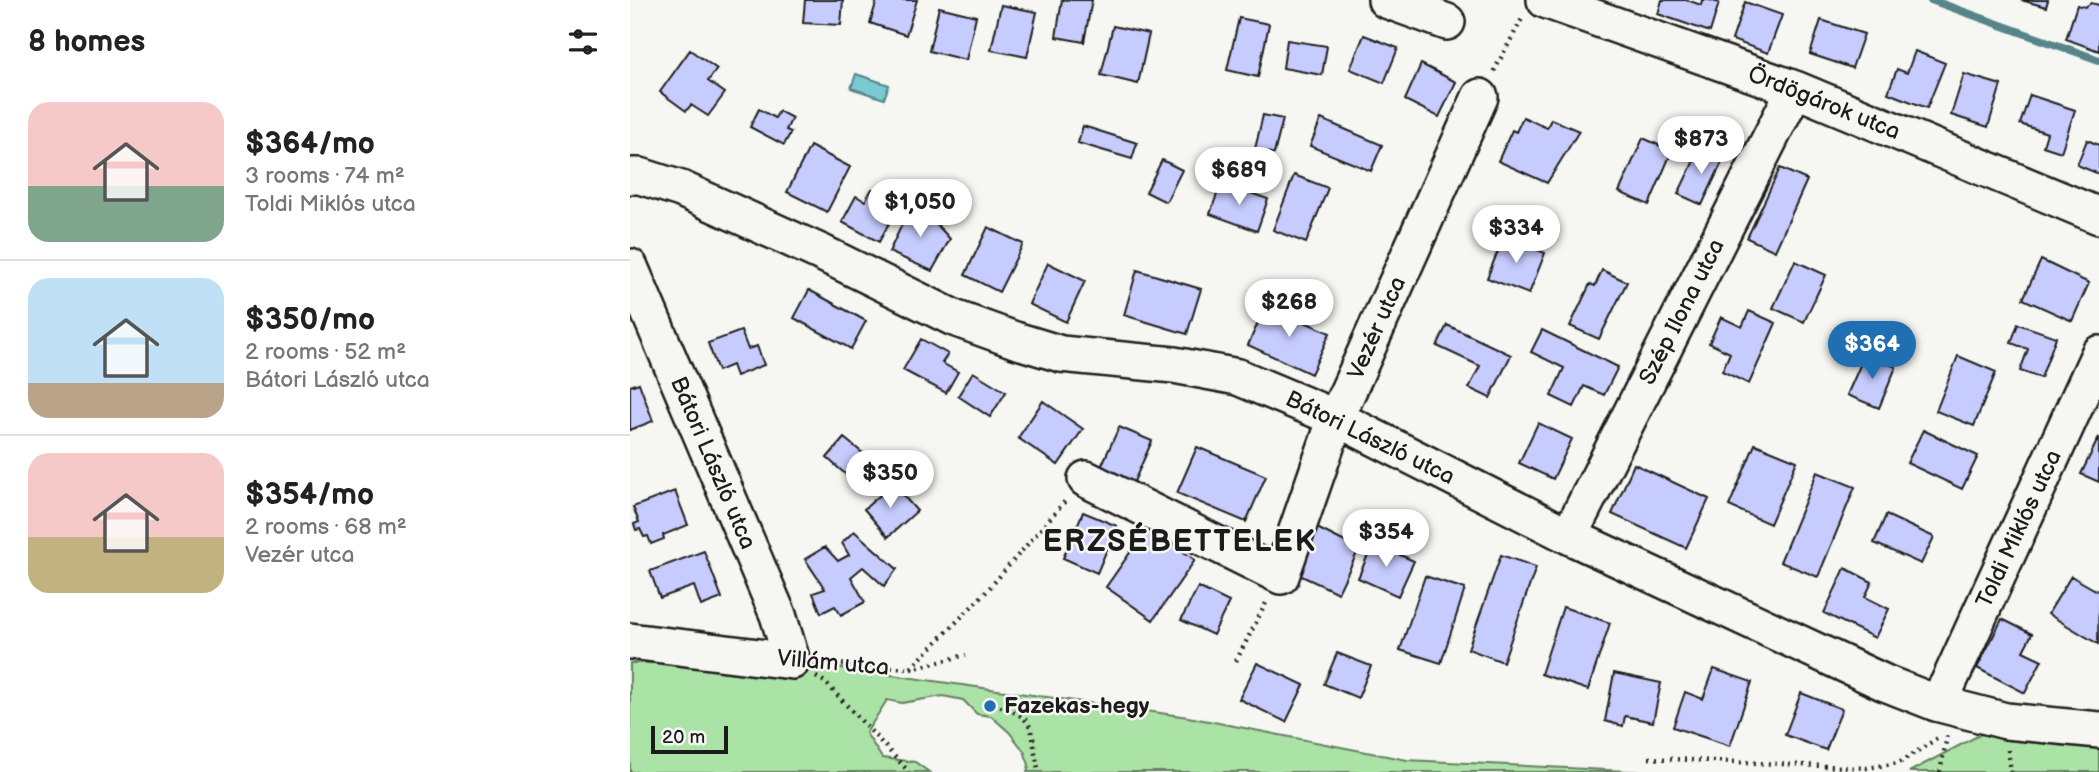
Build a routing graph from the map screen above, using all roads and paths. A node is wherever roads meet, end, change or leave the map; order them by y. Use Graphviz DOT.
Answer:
graph roads {
  1 [pos="1386,0"];
  2 [pos="1535,6"];
  3 [pos="1447,22"];
  4 [pos="1795,89"];
  5 [pos="1480,97"];
  6 [pos="630,176"];
  7 [pos="2099,216"];
  8 [pos="630,267"];
  9 [pos="2099,354"];
  10 [pos="1336,418"];
  11 [pos="1086,479"];
  12 [pos="1053,515"];
  13 [pos="1569,536"];
  14 [pos="1281,576"];
  15 [pos="630,641"];
  16 [pos="966,655"];
  17 [pos="792,661"];
  18 [pos="1236,661"];
  19 [pos="910,669"];
  20 [pos="993,705"];
  21 [pos="1942,718"];
  22 [pos="2099,730"];
  23 [pos="1649,758"];
  24 [pos="1826,769"];
  25 [pos="909,772"];
  26 [pos="1039,772"];
  27 [pos="1940,772"];
  1 -- 3 [label="street"];
  2 -- 4 [label="street, Ördögárok utca"];
  2 -- 5 [label="path"];
  4 -- 7 [label="street, Ördögárok utca"];
  4 -- 13 [label="street, Szép Ilona utca"];
  5 -- 10 [label="street, Vezér utca"];
  6 -- 10 [label="street, Bátori László utca"];
  8 -- 17 [label="street, Bátori László utca"];
  9 -- 21 [label="street, Toldi Miklós utca"];
  10 -- 13 [label="street, Bátori László utca"];
  10 -- 14 [label="street, Vezér utca"];
  11 -- 14 [label="street"];
  12 -- 19 [label="path, Villám utca"];
  13 -- 21 [label="street, Bátori László utca"];
  14 -- 18 [label="path"];
  15 -- 17 [label="street, Villám utca"];
  16 -- 19 [label="path"];
  17 -- 19 [label="path, Villám utca"];
  17 -- 25 [label="path"];
  20 -- 26 [label="path"];
  21 -- 22 [label="street, Bátori László utca"];
  21 -- 24 [label="path"];
  21 -- 27 [label="path"];
  23 -- 24 [label="path"];
}
